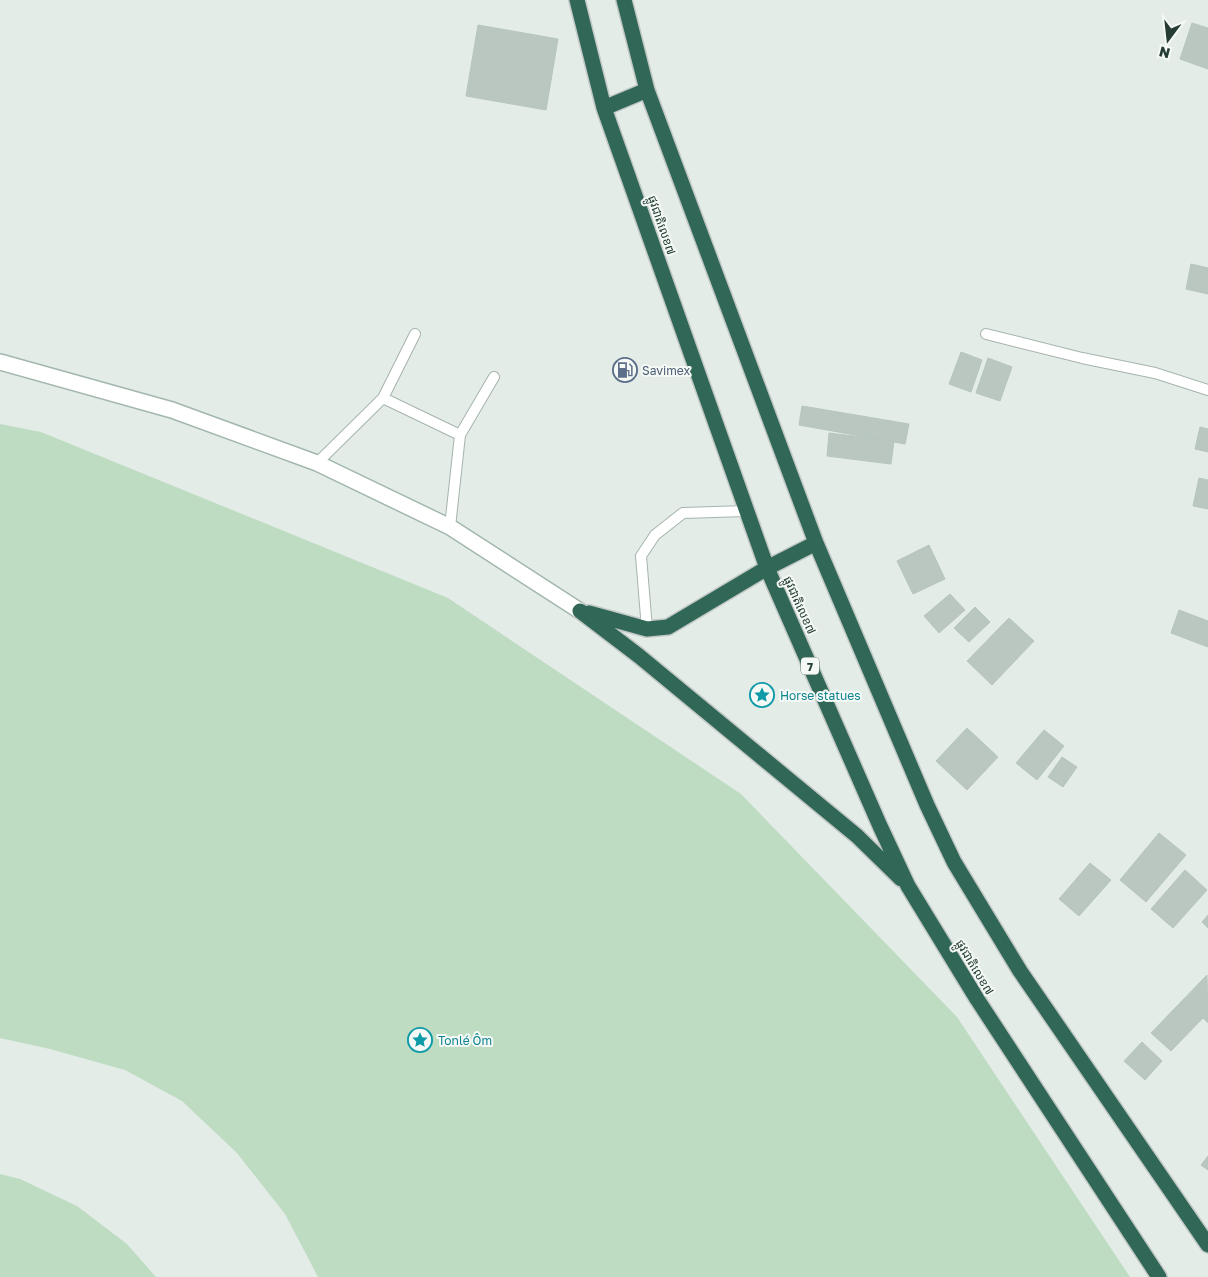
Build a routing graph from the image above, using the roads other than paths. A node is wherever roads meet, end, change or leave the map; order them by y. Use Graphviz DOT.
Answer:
graph roads {
  1 [pos="578,0"];
  2 [pos="624,0"];
  3 [pos="647,90"];
  4 [pos="604,108"];
  5 [pos="415,334"];
  6 [pos="986,334"];
  7 [pos="0,362"];
  8 [pos="494,377"];
  9 [pos="1208,390"];
  10 [pos="383,398"];
  11 [pos="460,435"];
  12 [pos="317,463"];
  13 [pos="746,511"];
  14 [pos="450,527"];
  15 [pos="816,543"];
  16 [pos="767,568"];
  17 [pos="580,611"];
  18 [pos="646,629"];
  19 [pos="908,886"];
  20 [pos="1208,1245"];
  21 [pos="1159,1277"];
  1 -- 4 [label="highway, ផ្លូវជាតិលេខ៧ / 7"];
  2 -- 3 [label="highway"];
  3 -- 4 [label="highway"];
  3 -- 15 [label="highway"];
  4 -- 13 [label="highway, ផ្លូវជាតិលេខ៧ / 7"];
  5 -- 10 [label="lane"];
  6 -- 9 [label="lane"];
  7 -- 12 [label="street"];
  8 -- 11 [label="lane"];
  10 -- 11 [label="lane"];
  10 -- 12 [label="lane"];
  11 -- 14 [label="lane"];
  12 -- 14 [label="street"];
  13 -- 16 [label="highway, ផ្លូវជាតិលេខ៧ / 7"];
  13 -- 18 [label="lane"];
  14 -- 17 [label="street"];
  15 -- 16 [label="highway"];
  15 -- 20 [label="highway"];
  16 -- 18 [label="highway"];
  16 -- 19 [label="highway, ផ្លូវជាតិលេខ៧ / 7"];
  17 -- 18 [label="highway"];
  17 -- 19 [label="highway"];
  19 -- 21 [label="highway, ផ្លូវជាតិលេខ៧ / 7"];
}
